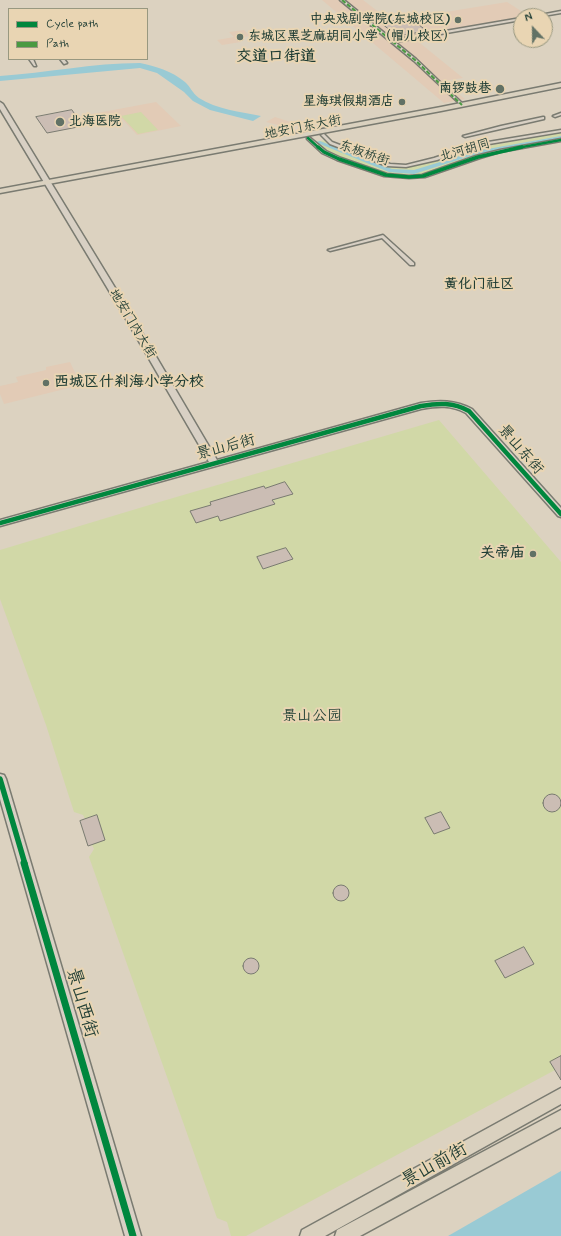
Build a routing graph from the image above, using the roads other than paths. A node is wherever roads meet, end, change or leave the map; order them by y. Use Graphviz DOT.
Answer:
graph roads {
  1 [pos="342,0"];
  2 [pos="513,20"];
  3 [pos="393,42"];
  4 [pos="32,60"];
  5 [pos="63,60"];
  6 [pos="65,63"];
  7 [pos="35,66"];
  8 [pos="561,85"];
  9 [pos="561,90"];
  10 [pos="0,104"];
  11 [pos="462,105"];
  12 [pos="561,114"];
  13 [pos="555,116"];
  14 [pos="543,118"];
  15 [pos="561,131"];
  16 [pos="549,134"];
  17 [pos="323,135"];
  18 [pos="308,138"];
  19 [pos="559,141"];
  20 [pos="476,146"];
  21 [pos="417,164"];
  22 [pos="428,174"];
  23 [pos="48,185"];
  24 [pos="0,191"];
  25 [pos="0,196"];
  26 [pos="330,250"];
  27 [pos="412,264"];
  28 [pos="459,406"];
  29 [pos="214,463"];
  30 [pos="561,514"];
  31 [pos="0,523"];
  32 [pos="0,779"];
  33 [pos="561,1096"];
  34 [pos="561,1118"];
  35 [pos="133,1236"];
  36 [pos="308,1236"];
  37 [pos="343,1236"];
  1 -- 3 [label="street"];
  2 -- 3 [label="street"];
  3 -- 11 [label="street"];
  4 -- 7 [label="street"];
  5 -- 6 [label="street"];
  8 -- 11 [label="main road, 地安门东大街"];
  9 -- 17 [label="main road, 地安门东大街"];
  10 -- 23 [label="street, 地安门内大街"];
  11 -- 23 [label="main road, 地安门东大街"];
  12 -- 13 [label="street"];
  14 -- 20 [label="street"];
  15 -- 16 [label="street, 北河胡同"];
  16 -- 19 [label="street"];
  16 -- 20 [label="street, 北河胡同"];
  17 -- 18 [label="main road, 地安门东大街"];
  17 -- 21 [label="street, 东板桥街"];
  18 -- 22 [label="street"];
  18 -- 23 [label="main road, 地安门东大街"];
  19 -- 22 [label="street"];
  20 -- 21 [label="street, 北河胡同"];
  21 -- 22 [label="street"];
  23 -- 24 [label="main road"];
  23 -- 25 [label="main road"];
  23 -- 29 [label="street, 地安门内大街"];
  26 -- 27 [label="street"];
  28 -- 29 [label="street, 景山后街"];
  28 -- 30 [label="street, 景山东街"];
  29 -- 31 [label="street, 景山后街"];
  32 -- 35 [label="street, 景山西街"];
  33 -- 36 [label="main road, 景山前街"];
  34 -- 37 [label="main road, 景山前街"];
}
